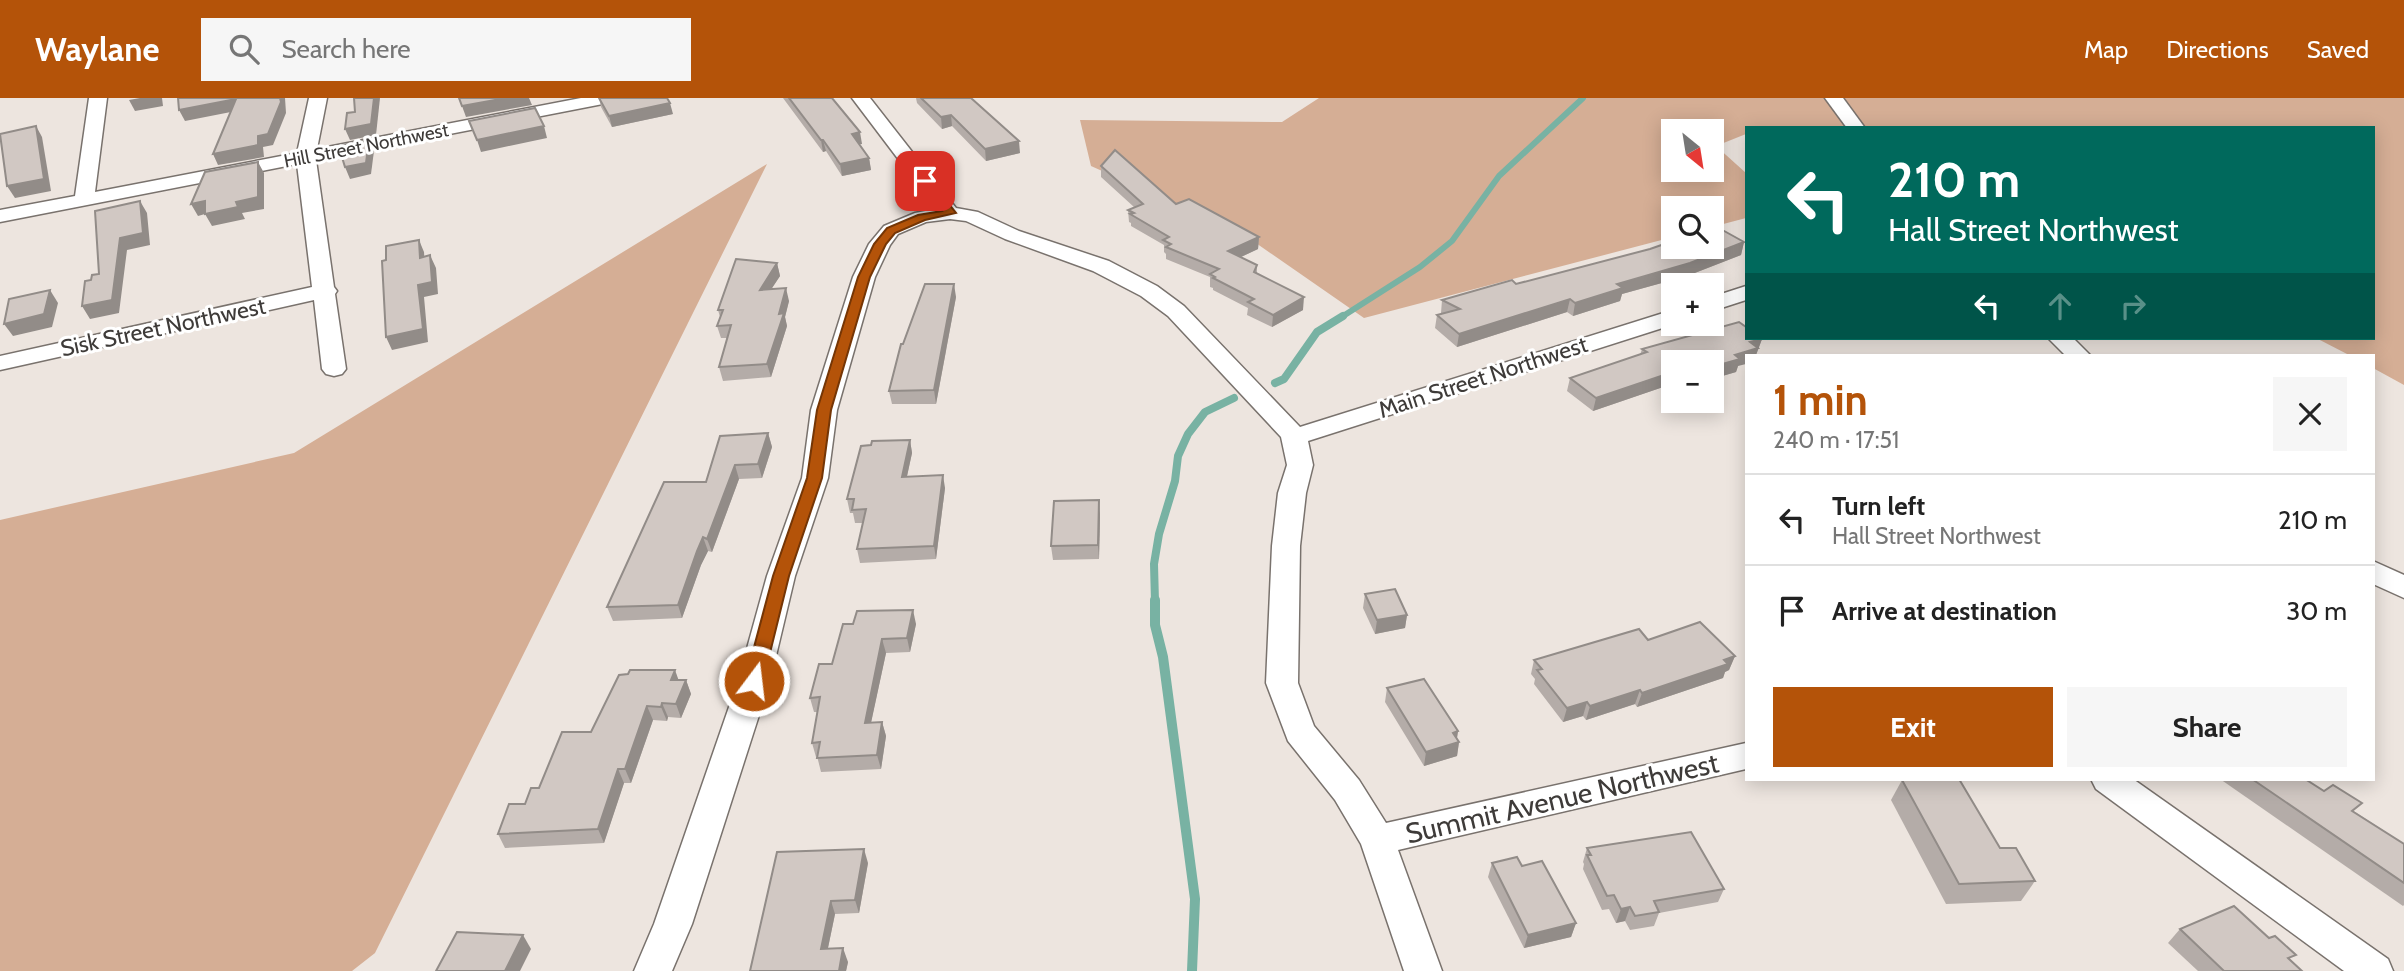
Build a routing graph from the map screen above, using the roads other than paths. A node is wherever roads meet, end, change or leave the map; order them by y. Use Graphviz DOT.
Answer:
graph roads {
  1 [pos="98,98"];
  2 [pos="318,98"];
  3 [pos="608,98"];
  4 [pos="861,98"];
  5 [pos="1834,98"];
  6 [pos="1855,126"];
  7 [pos="306,157"];
  8 [pos="84,200"];
  9 [pos="950,213"];
  10 [pos="0,216"];
  11 [pos="326,291"];
  12 [pos="1745,293"];
  13 [pos="1724,300"];
  14 [pos="1661,321"];
  15 [pos="2062,340"];
  16 [pos="2077,354"];
  17 [pos="0,363"];
  18 [pos="334,369"];
  19 [pos="1294,437"];
  20 [pos="2375,572"];
  21 [pos="2404,588"];
  22 [pos="1745,756"];
  23 [pos="2111,781"];
  24 [pos="1377,840"];
  25 [pos="653,971"];
  26 [pos="1423,971"];
  27 [pos="2374,971"];
  1 -- 8 [label="street"];
  2 -- 7 [label="street"];
  3 -- 7 [label="street, Hill Street Northwest"];
  4 -- 9 [label="street"];
  5 -- 6 [label="street"];
  7 -- 8 [label="street, Hill Street Northwest"];
  7 -- 11 [label="street"];
  8 -- 10 [label="street, Hill Street Northwest"];
  9 -- 19 [label="street"];
  9 -- 25 [label="street"];
  11 -- 17 [label="street, Sisk Street Northwest"];
  11 -- 18 [label="street"];
  12 -- 13 [label="street"];
  14 -- 19 [label="street, Main Street Northwest"];
  15 -- 16 [label="street"];
  19 -- 24 [label="street"];
  20 -- 21 [label="street"];
  22 -- 24 [label="street, Summit Avenue Northwest"];
  23 -- 27 [label="street"];
  24 -- 26 [label="street"];
}
